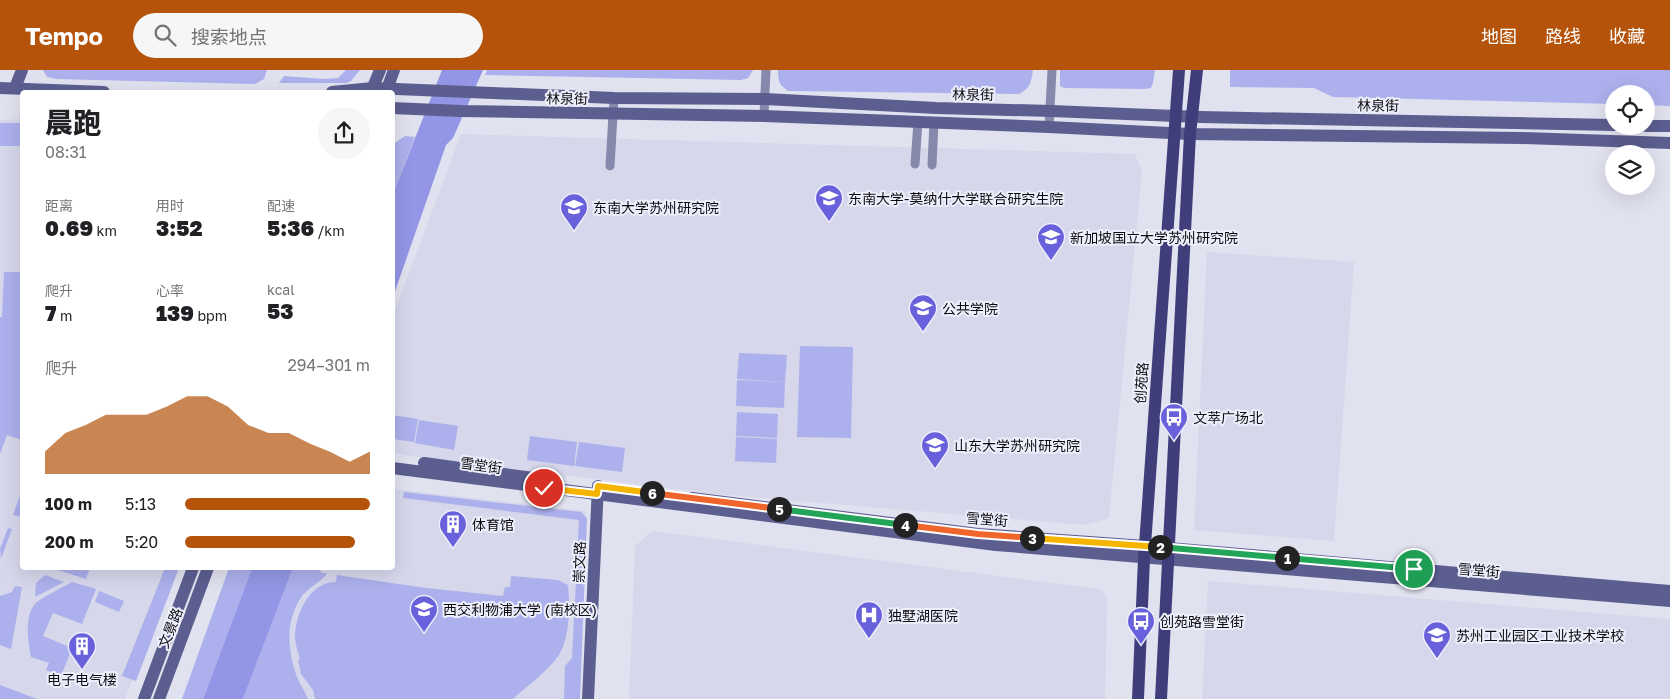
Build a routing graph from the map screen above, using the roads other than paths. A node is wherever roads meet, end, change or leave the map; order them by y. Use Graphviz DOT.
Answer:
graph roads {
  1 [pos="22,70"];
  2 [pos="380,70"];
  3 [pos="394,70"];
  4 [pos="766,70"];
  5 [pos="1052,70"];
  6 [pos="1179,70"];
  7 [pos="1197,70"];
  8 [pos="0,88"];
  9 [pos="15,88"];
  10 [pos="60,90"];
  11 [pos="372,90"];
  12 [pos="386,90"];
  13 [pos="614,98"];
  14 [pos="765,99"];
  15 [pos="395,108"];
  16 [pos="1051,111"];
  17 [pos="614,114"];
  18 [pos="764,116"];
  19 [pos="1175,116"];
  20 [pos="1193,117"];
  21 [pos="918,122"];
  22 [pos="934,122"];
  23 [pos="1605,125"];
  24 [pos="1655,126"];
  25 [pos="1670,126"];
  26 [pos="1050,127"];
  27 [pos="1173,133"];
  28 [pos="1190,134"];
  29 [pos="1670,143"];
  30 [pos="915,164"];
  31 [pos="932,165"];
  32 [pos="610,166"];
  33 [pos="395,459"];
  34 [pos="395,468"];
  35 [pos="602,491"];
  36 [pos="1145,552"];
  37 [pos="1168,554"];
  38 [pos="192,570"];
  39 [pos="207,570"];
  40 [pos="1670,591"];
  41 [pos="1670,601"];
  42 [pos="144,699"];
  43 [pos="159,699"];
  44 [pos="588,699"];
  45 [pos="597,699"];
  46 [pos="1138,699"];
  47 [pos="1161,699"];
  1 -- 9 [label="main road"];
  2 -- 11 [label="main road"];
  3 -- 12 [label="main road"];
  4 -- 14 [label="street"];
  5 -- 16 [label="street"];
  6 -- 19 [label="main road, 创苑路"];
  7 -- 20 [label="main road"];
  8 -- 9 [label="main road"];
  9 -- 10 [label="main road"];
  11 -- 12 [label="main road, 林泉街"];
  12 -- 13 [label="main road, 林泉街"];
  13 -- 14 [label="main road, 林泉街"];
  13 -- 17 [label="street"];
  14 -- 16 [label="main road, 林泉街"];
  14 -- 18 [label="street"];
  15 -- 17 [label="main road, 林泉街"];
  16 -- 19 [label="main road, 林泉街"];
  16 -- 26 [label="street"];
  17 -- 18 [label="main road, 林泉街"];
  17 -- 32 [label="street"];
  18 -- 21 [label="main road, 林泉街"];
  19 -- 20 [label="main road, 林泉街"];
  19 -- 27 [label="main road, 创苑路"];
  20 -- 23 [label="main road, 林泉街"];
  20 -- 28 [label="main road"];
  21 -- 22 [label="main road, 林泉街"];
  21 -- 30 [label="street"];
  22 -- 26 [label="main road, 林泉街"];
  22 -- 31 [label="street"];
  24 -- 25 [label="main road"];
  26 -- 27 [label="main road, 林泉街"];
  27 -- 28 [label="main road, 林泉街"];
  27 -- 36 [label="main road, 创苑路"];
  28 -- 29 [label="main road, 林泉街"];
  28 -- 37 [label="main road"];
  33 -- 35 [label="main road, 雪堂街"];
  34 -- 35 [label="main road, 雪堂街"];
  35 -- 36 [label="main road, 雪堂街"];
  35 -- 44 [label="main road, 崇文路"];
  35 -- 45 [label="main road, 崇文路"];
  36 -- 37 [label="main road, 雪堂街"];
  36 -- 46 [label="main road, 创苑路"];
  37 -- 40 [label="main road, 雪堂街"];
  37 -- 41 [label="main road, 雪堂街"];
  37 -- 47 [label="main road"];
  38 -- 42 [label="main road, 文景路"];
  39 -- 43 [label="main road, 文景路"];
}
